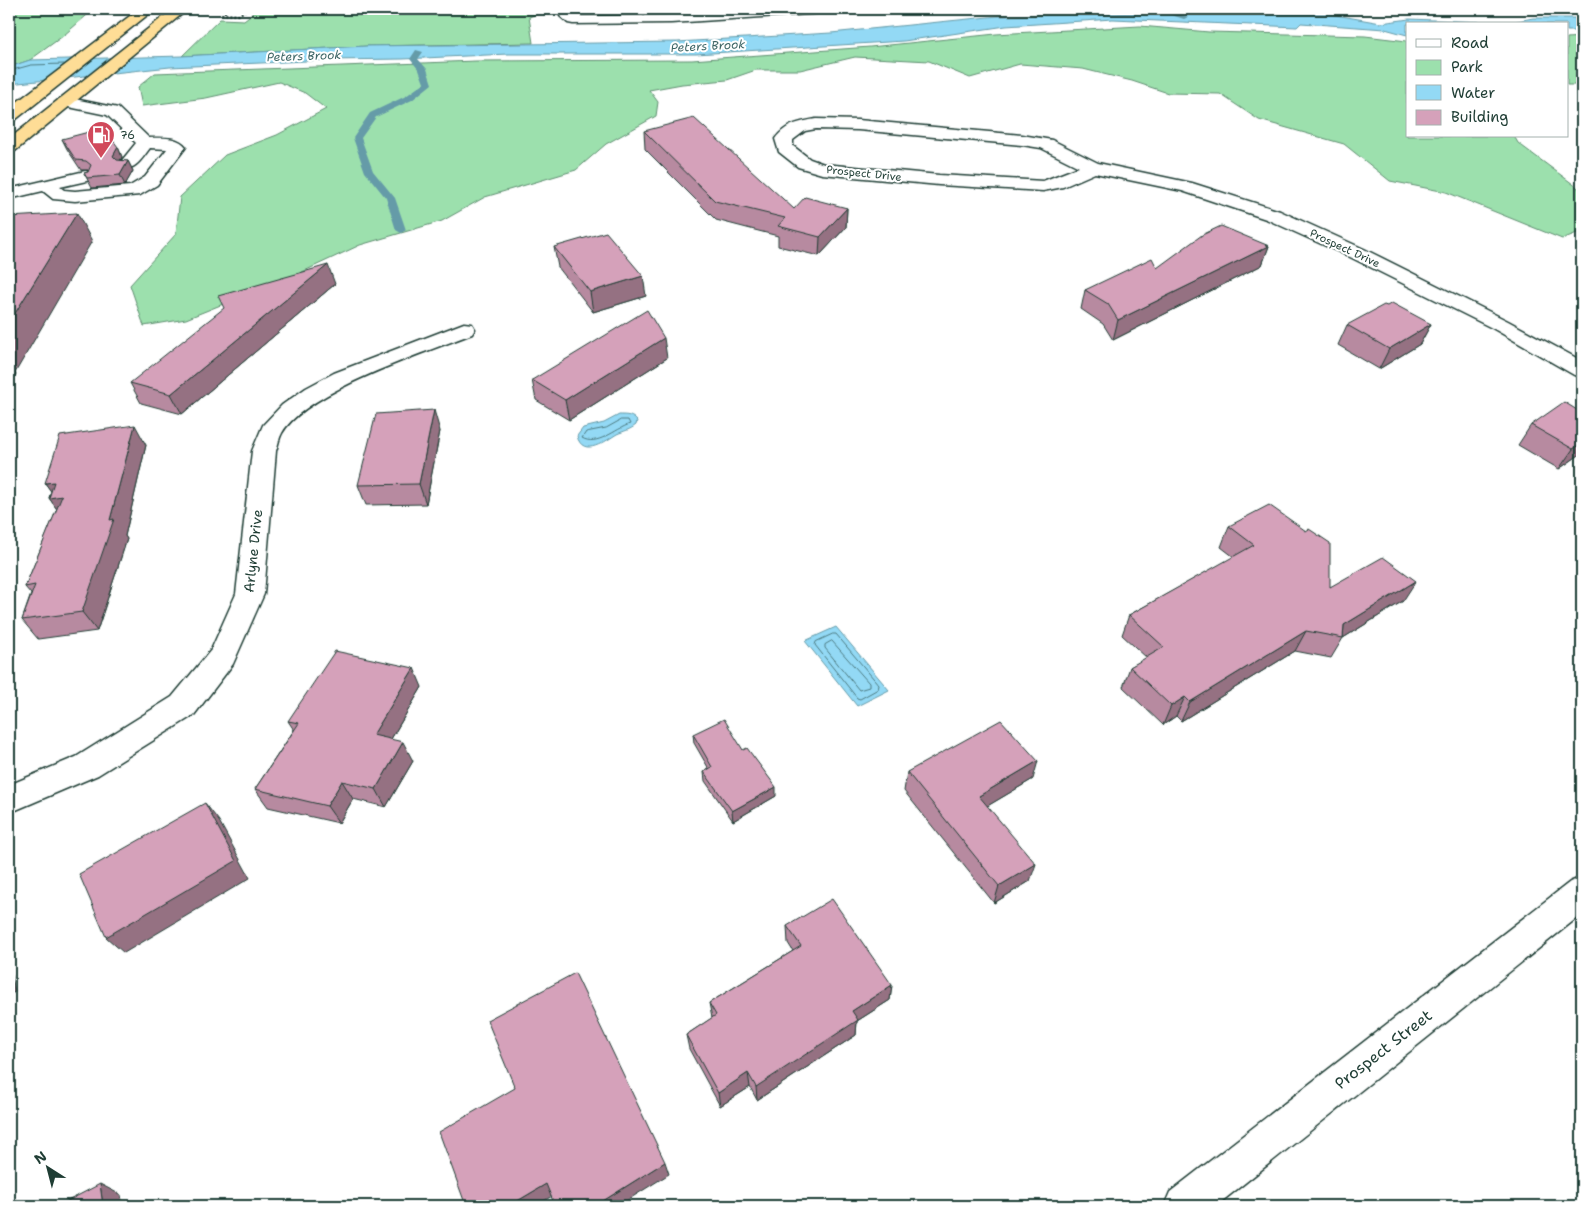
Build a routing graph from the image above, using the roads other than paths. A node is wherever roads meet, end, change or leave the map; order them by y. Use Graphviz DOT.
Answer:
graph roads {
  1 [pos="148,9"];
  2 [pos="181,9"];
  3 [pos="185,9"];
  4 [pos="572,9"];
  5 [pos="825,9"];
  6 [pos="168,20"];
  7 [pos="65,102"];
  8 [pos="9,116"];
  9 [pos="145,143"];
  10 [pos="9,147"];
  11 [pos="128,164"];
  12 [pos="1093,168"];
  13 [pos="85,176"];
  14 [pos="47,186"];
  15 [pos="9,194"];
  16 [pos="464,329"];
  17 [pos="1582,370"];
  18 [pos="9,798"];
  19 [pos="1582,893"];
  20 [pos="1184,1206"];
  1 -- 8 [label="highway"];
  2 -- 6 [label="highway"];
  3 -- 6 [label="highway"];
  4 -- 5 [label="street"];
  6 -- 7 [label="highway"];
  7 -- 9 [label="street"];
  7 -- 10 [label="highway"];
  9 -- 11 [label="street"];
  9 -- 14 [label="street"];
  12 -- 12 [label="street, Prospect Drive"];
  12 -- 17 [label="street, Prospect Drive"];
  13 -- 14 [label="street"];
  14 -- 15 [label="street"];
  16 -- 18 [label="street, Arlyne Drive"];
  19 -- 20 [label="street, Prospect Street"];
}
